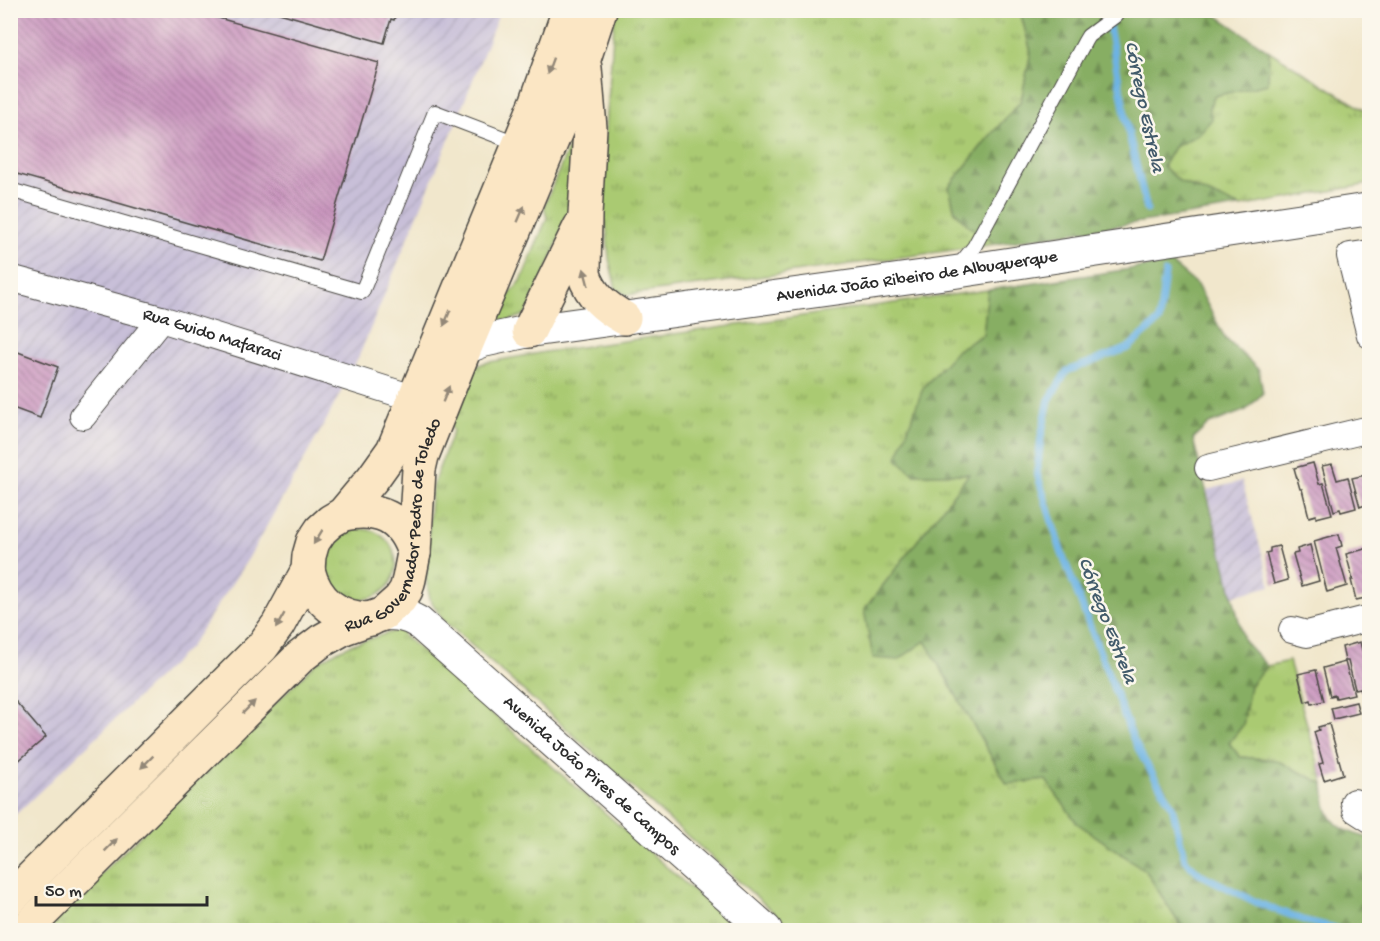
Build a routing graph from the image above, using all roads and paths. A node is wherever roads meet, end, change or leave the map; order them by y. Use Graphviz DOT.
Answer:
graph roads {
  1 [pos="569,10"];
  2 [pos="600,10"];
  3 [pos="1117,13"];
  4 [pos="584,59"];
  5 [pos="519,144"];
  6 [pos="10,190"];
  7 [pos="1370,209"];
  8 [pos="585,215"];
  9 [pos="1360,255"];
  10 [pos="955,272"];
  11 [pos="10,278"];
  12 [pos="624,318"];
  13 [pos="161,319"];
  14 [pos="530,331"];
  15 [pos="1370,335"];
  16 [pos="465,348"];
  17 [pos="413,399"];
  18 [pos="82,416"];
  19 [pos="1370,429"];
  20 [pos="1208,468"];
  21 [pos="344,514"];
  22 [pos="412,566"];
  23 [pos="309,570"];
  24 [pos="377,616"];
  25 [pos="1370,618"];
  26 [pos="418,622"];
  27 [pos="1292,630"];
  28 [pos="10,899"];
  29 [pos="25,930"];
  30 [pos="766,930"];
  1 -- 5 [label="main road, Rua Governador Pedro de Toledo, one-way"];
  2 -- 4 [label="main road, Rua Governador Pedro de Toledo"];
  3 -- 10 [label="lane"];
  4 -- 8 [label="main road"];
  16 -- 4 [label="main road, Rua Governador Pedro de Toledo, one-way"];
  5 -- 6 [label="lane"];
  5 -- 17 [label="main road, Rua Governador Pedro de Toledo, one-way"];
  7 -- 10 [label="street, Avenida João Ribeiro de Albuquerque"];
  12 -- 8 [label="main road, one-way"];
  8 -- 14 [label="main road"];
  9 -- 15 [label="street"];
  10 -- 12 [label="street, Avenida João Ribeiro de Albuquerque"];
  11 -- 13 [label="street, Rua Guido Mafaraci"];
  12 -- 14 [label="street, Avenida João Ribeiro de Albuquerque"];
  13 -- 17 [label="street, Rua Guido Mafaraci"];
  13 -- 18 [label="street"];
  14 -- 16 [label="street, Avenida João Ribeiro de Albuquerque"];
  22 -- 16 [label="main road, Rua Governador Pedro de Toledo, one-way"];
  17 -- 21 [label="main road, Rua Governador Pedro de Toledo"];
  19 -- 20 [label="street"];
  21 -- 22 [label="main road"];
  21 -- 23 [label="main road, Rua Governador Pedro de Toledo, one-way"];
  22 -- 24 [label="main road, Rua Governador Pedro de Toledo"];
  22 -- 26 [label="street"];
  23 -- 24 [label="main road"];
  23 -- 28 [label="main road, Rua Governador Pedro de Toledo, one-way"];
  24 -- 26 [label="street, Avenida João Pires de Campos"];
  29 -- 24 [label="main road, Rua Governador Pedro de Toledo, one-way"];
  25 -- 27 [label="street"];
  26 -- 30 [label="street, Avenida João Pires de Campos"];
}
